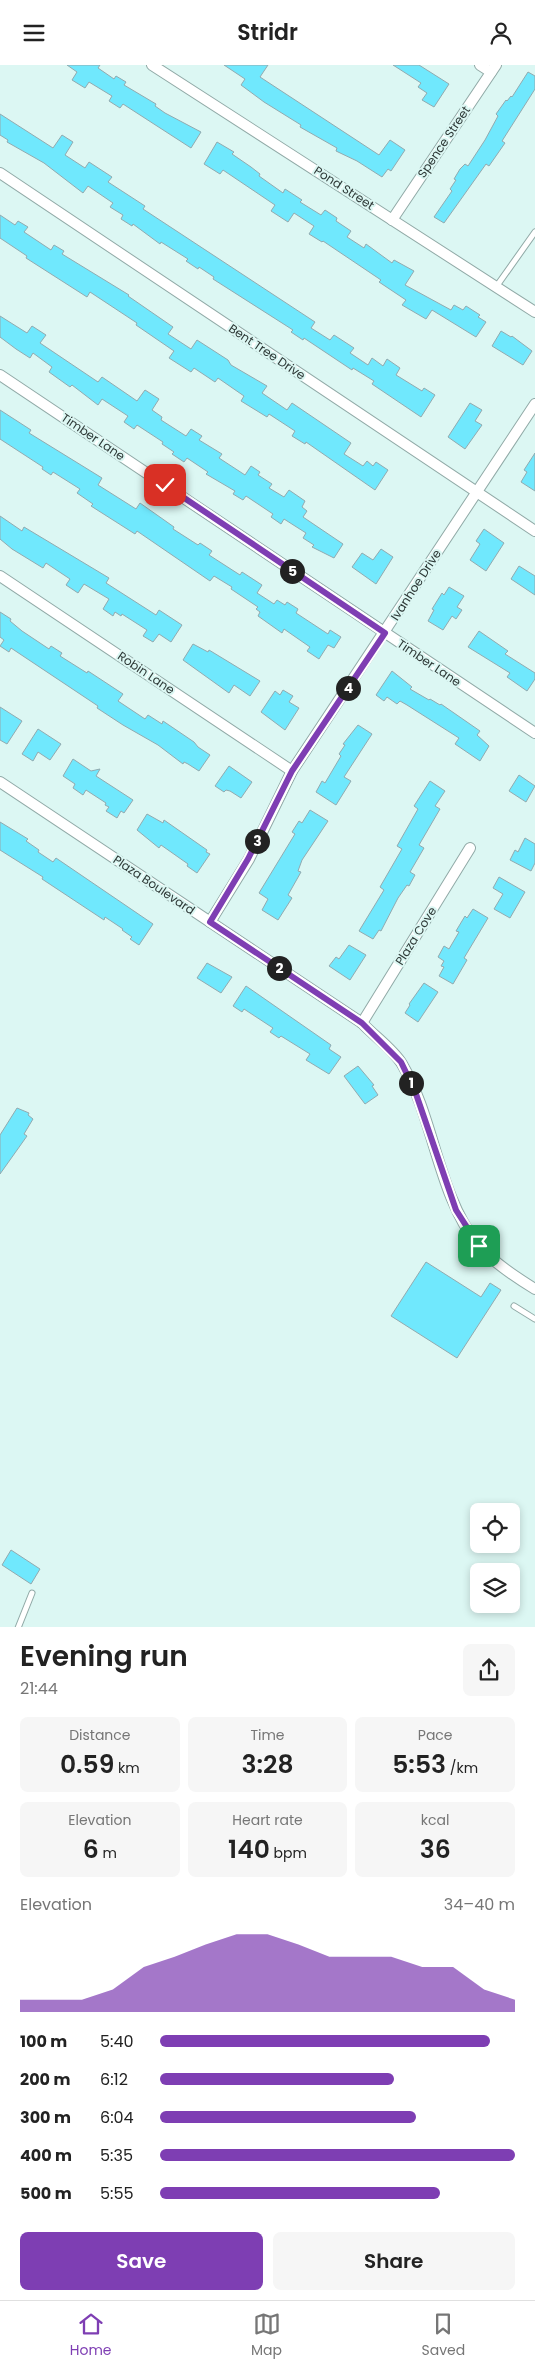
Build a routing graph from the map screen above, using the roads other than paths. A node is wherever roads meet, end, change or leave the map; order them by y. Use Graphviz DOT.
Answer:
graph roads {
  1 [pos="152,65"];
  2 [pos="480,65"];
  3 [pos="169,69"];
  4 [pos="493,69"];
  5 [pos="0,173"];
  6 [pos="392,219"];
  7 [pos="535,232"];
  8 [pos="496,287"];
  9 [pos="535,312"];
  10 [pos="0,375"];
  11 [pos="535,404"];
  12 [pos="476,492"];
  13 [pos="535,531"];
  14 [pos="0,575"];
  15 [pos="385,633"];
  16 [pos="535,733"];
  17 [pos="292,771"];
  18 [pos="0,782"];
  19 [pos="470,848"];
  20 [pos="210,922"];
  21 [pos="362,1023"];
  22 [pos="535,1289"];
  23 [pos="514,1306"];
  24 [pos="535,1319"];
  25 [pos="32,1593"];
  26 [pos="18,1627"];
  1 -- 3 [label="street, Pond Street"];
  2 -- 4 [label="street"];
  3 -- 6 [label="street, Pond Street"];
  4 -- 6 [label="street, Spence Street"];
  5 -- 12 [label="street, Bent Tree Drive"];
  6 -- 8 [label="street, Pond Street"];
  7 -- 8 [label="lane"];
  8 -- 9 [label="street, Pond Street"];
  10 -- 15 [label="street, Timber Lane"];
  11 -- 12 [label="street, Ivanhoe Drive"];
  12 -- 13 [label="street, Bent Tree Drive"];
  12 -- 15 [label="street, Ivanhoe Drive"];
  14 -- 17 [label="street, Robin Lane"];
  15 -- 16 [label="street, Timber Lane"];
  15 -- 17 [label="street, Ivanhoe Drive"];
  17 -- 20 [label="street, Ivanhoe Drive"];
  18 -- 20 [label="street, Plaza Boulevard"];
  19 -- 21 [label="street, Plaza Cove"];
  20 -- 21 [label="street, Plaza Boulevard"];
  21 -- 22 [label="street, Plaza Boulevard"];
  23 -- 24 [label="lane"];
  25 -- 26 [label="lane"];
}
